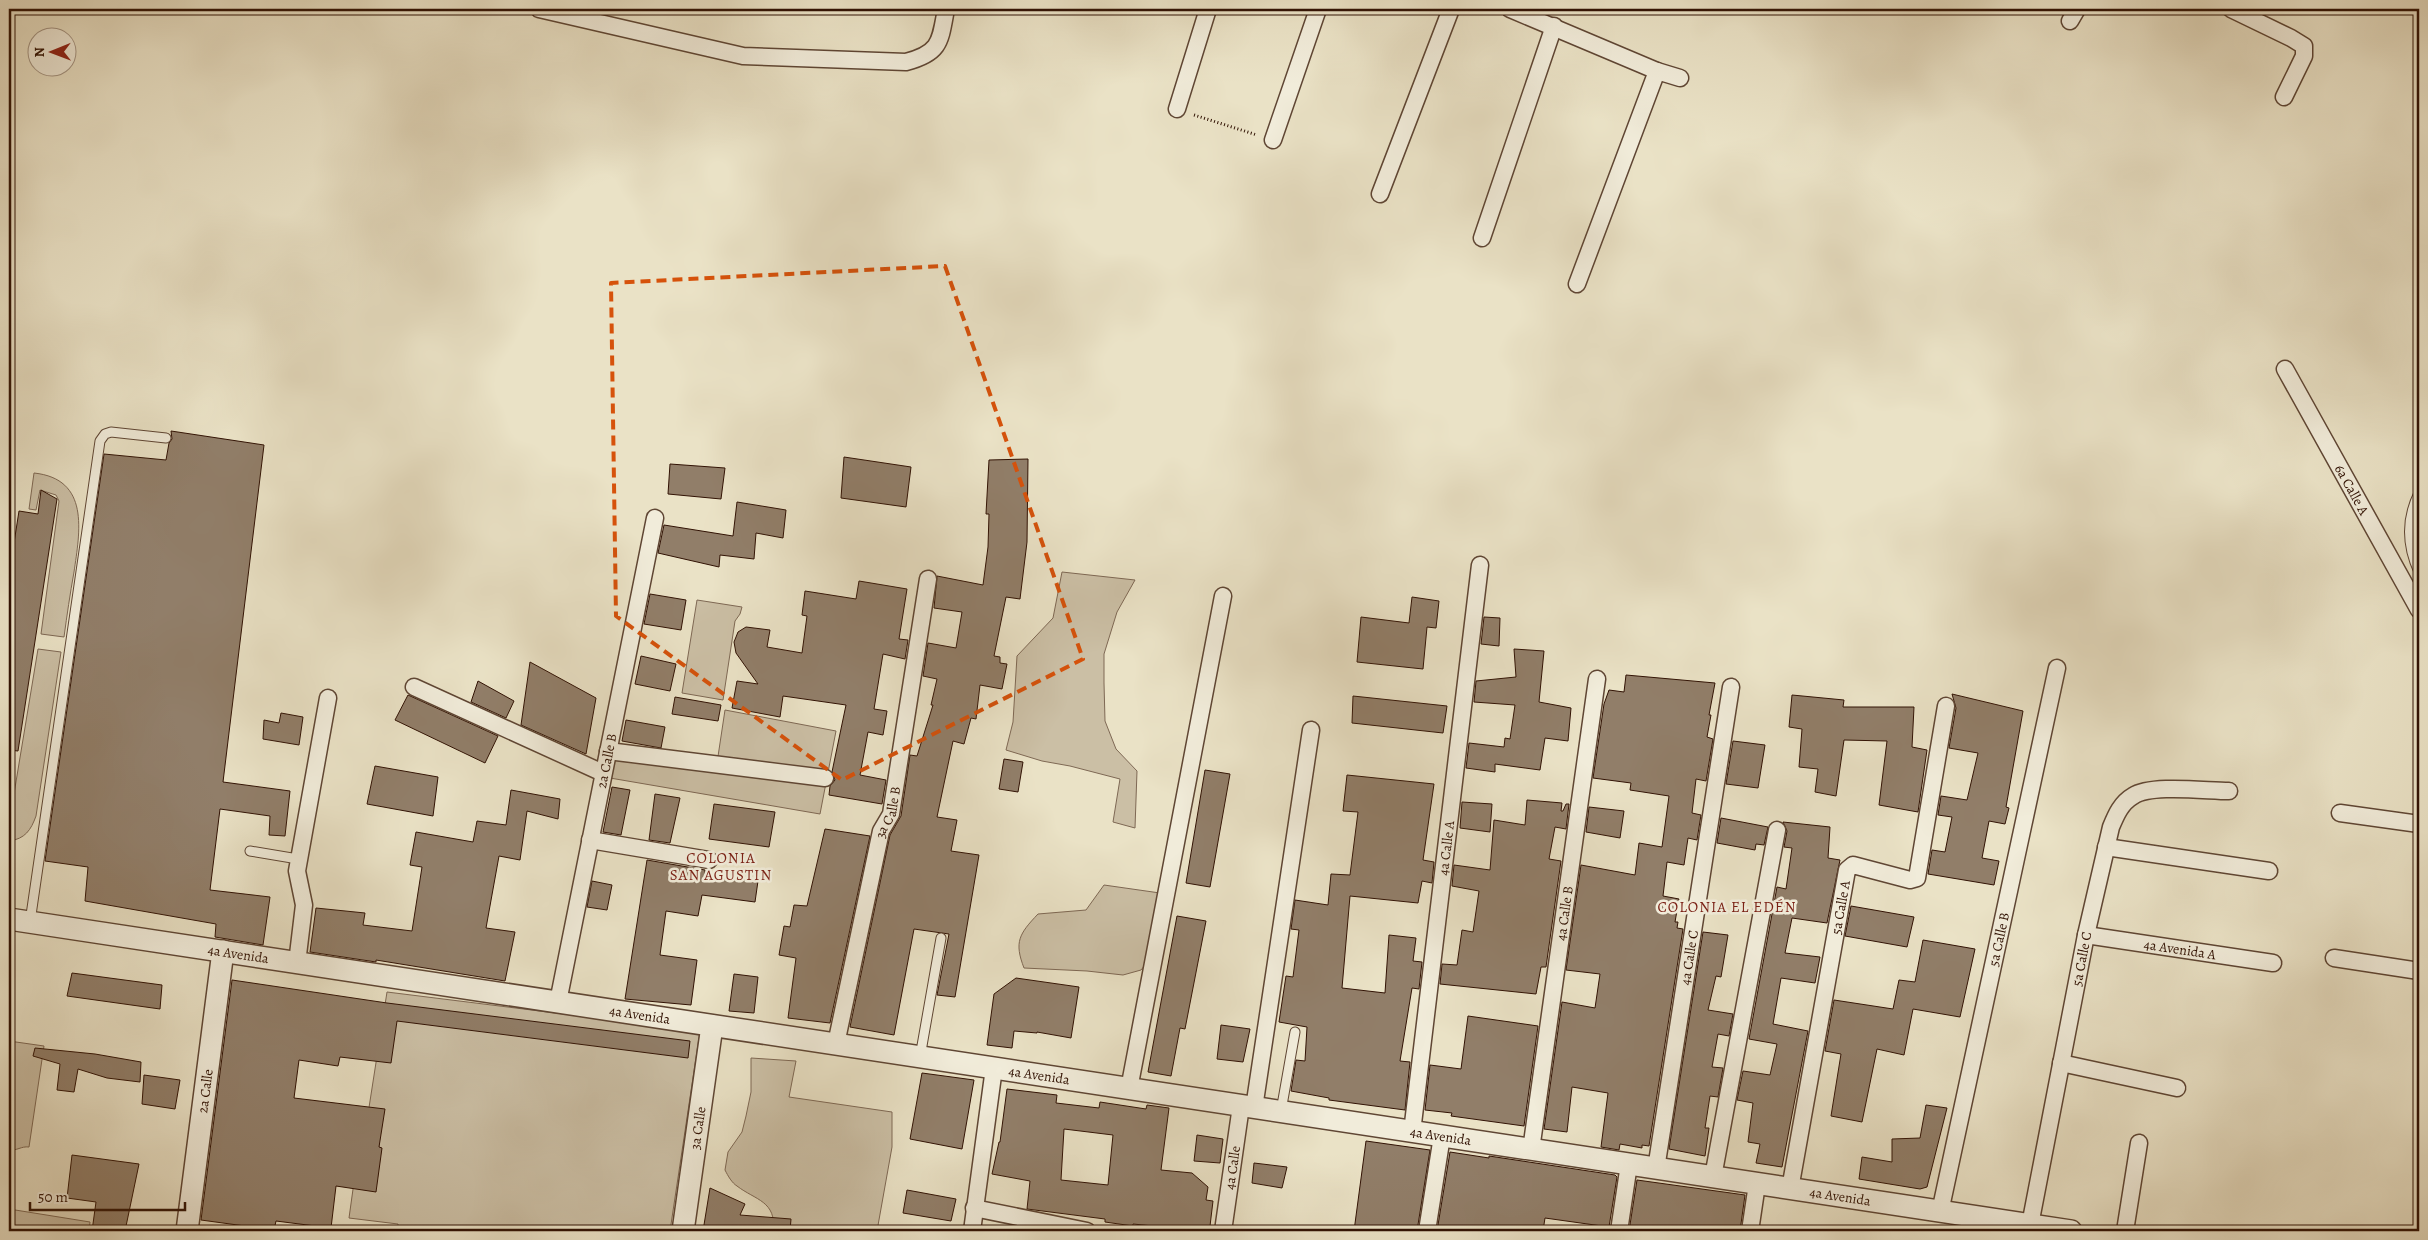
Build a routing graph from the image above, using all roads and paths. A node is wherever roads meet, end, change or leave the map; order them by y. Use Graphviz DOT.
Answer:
graph roads {
  1 [pos="539,9"];
  2 [pos="946,9"];
  3 [pos="1208,9"];
  4 [pos="1318,9"];
  5 [pos="1451,9"];
  6 [pos="1510,9"];
  7 [pos="2231,9"];
  8 [pos="1554,26"];
  9 [pos="1658,72"];
  10 [pos="1680,78"];
  11 [pos="2284,97"];
  12 [pos="1177,109"];
  13 [pos="1273,140"];
  14 [pos="1380,194"];
  15 [pos="1482,238"];
  16 [pos="1578,284"];
  17 [pos="2285,369"];
  18 [pos="166,438"];
  19 [pos="2419,493"];
  20 [pos="655,518"];
  21 [pos="1480,565"];
  22 [pos="2419,572"];
  23 [pos="928,579"];
  24 [pos="1223,596"];
  25 [pos="2419,610"];
  26 [pos="2057,668"];
  27 [pos="1597,679"];
  28 [pos="414,687"];
  29 [pos="1731,687"];
  30 [pos="328,698"];
  31 [pos="1946,706"];
  32 [pos="1311,730"];
  33 [pos="608,751"];
  34 [pos="603,773"];
  35 [pos="825,778"];
  36 [pos="2229,791"];
  37 [pos="2340,812"];
  38 [pos="2419,824"];
  39 [pos="1777,830"];
  40 [pos="590,840"];
  41 [pos="2106,848"];
  42 [pos="250,851"];
  43 [pos="298,859"];
  44 [pos="709,860"];
  45 [pos="2269,871"];
  46 [pos="9,919"];
  47 [pos="30,923"];
  48 [pos="2086,935"];
  49 [pos="941,938"];
  50 [pos="223,951"];
  51 [pos="2334,958"];
  52 [pos="297,963"];
  53 [pos="2273,963"];
  54 [pos="2419,971"];
  55 [pos="558,1002"];
  56 [pos="712,1026"];
  57 [pos="1295,1032"];
  58 [pos="836,1044"];
  59 [pos="920,1057"];
  60 [pos="2061,1063"];
  61 [pos="994,1068"];
  62 [pos="2177,1088"];
  63 [pos="1130,1089"];
  64 [pos="1247,1107"];
  65 [pos="1281,1112"];
  66 [pos="1412,1132"];
  67 [pos="1442,1136"];
  68 [pos="2139,1143"];
  69 [pos="1531,1150"];
  70 [pos="1629,1164"];
  71 [pos="1656,1169"];
  72 [pos="1713,1177"];
  73 [pos="1758,1184"];
  74 [pos="1790,1189"];
  75 [pos="974,1208"];
  76 [pos="1940,1212"];
  77 [pos="2030,1225"];
  78 [pos="188,1231"];
  79 [pos="683,1231"];
  80 [pos="972,1231"];
  81 [pos="1082,1231"];
  82 [pos="1087,1231"];
  83 [pos="1223,1231"];
  84 [pos="1426,1231"];
  85 [pos="1619,1231"];
  86 [pos="1750,1231"];
  87 [pos="2071,1231"];
  88 [pos="2125,1231"];
  1 -- 2 [label="street"];
  3 -- 12 [label="street"];
  4 -- 13 [label="street"];
  5 -- 14 [label="street"];
  6 -- 8 [label="street"];
  7 -- 11 [label="street"];
  8 -- 9 [label="street"];
  8 -- 15 [label="street"];
  9 -- 10 [label="street"];
  9 -- 16 [label="street"];
  12 -- 13 [label="path"];
  17 -- 25 [label="street, 6a Calle A"];
  18 -- 47 [label="lane"];
  19 -- 22 [label="lane"];
  20 -- 33 [label="street, 2a Calle B"];
  21 -- 66 [label="street, 4a Calle A"];
  23 -- 58 [label="street, 3a Calle B"];
  24 -- 63 [label="street"];
  26 -- 76 [label="street, 5a Calle B"];
  27 -- 69 [label="street, 4a Calle B"];
  28 -- 34 [label="street"];
  29 -- 71 [label="street, 4a Calle C"];
  30 -- 43 [label="street"];
  31 -- 74 [label="street, 5a Calle A"];
  32 -- 64 [label="street, 4a Calle"];
  33 -- 34 [label="street, 2a Calle B"];
  33 -- 35 [label="street"];
  34 -- 40 [label="street, 2a Calle B"];
  36 -- 41 [label="street, 5a Calle C"];
  37 -- 38 [label="street"];
  39 -- 72 [label="street"];
  40 -- 44 [label="street"];
  40 -- 55 [label="street, 2a Calle B"];
  41 -- 45 [label="street"];
  41 -- 48 [label="street, 5a Calle C"];
  42 -- 43 [label="lane"];
  43 -- 52 [label="street"];
  46 -- 47 [label="street, 4a Avenida"];
  47 -- 50 [label="street, 4a Avenida"];
  48 -- 53 [label="street, 4a Avenida A"];
  48 -- 60 [label="street, 5a Calle C"];
  49 -- 59 [label="lane"];
  50 -- 52 [label="street, 4a Avenida"];
  50 -- 78 [label="street, 2a Calle"];
  51 -- 54 [label="street"];
  52 -- 55 [label="street, 4a Avenida"];
  55 -- 56 [label="street, 4a Avenida"];
  56 -- 58 [label="street, 4a Avenida"];
  56 -- 79 [label="street, 3a Calle"];
  57 -- 65 [label="lane"];
  58 -- 59 [label="street, 4a Avenida"];
  59 -- 61 [label="street, 4a Avenida"];
  60 -- 62 [label="street"];
  60 -- 77 [label="street, 5a Calle C"];
  61 -- 63 [label="street, 4a Avenida"];
  61 -- 75 [label="street"];
  63 -- 64 [label="street, 4a Avenida"];
  64 -- 65 [label="street, 4a Avenida"];
  64 -- 83 [label="street, 4a Calle"];
  65 -- 66 [label="street, 4a Avenida"];
  66 -- 67 [label="street, 4a Avenida"];
  67 -- 69 [label="street, 4a Avenida"];
  67 -- 84 [label="street"];
  68 -- 88 [label="street"];
  69 -- 70 [label="street, 4a Avenida"];
  70 -- 71 [label="street, 4a Avenida"];
  70 -- 85 [label="street"];
  71 -- 72 [label="street, 4a Avenida"];
  72 -- 73 [label="street, 4a Avenida"];
  73 -- 74 [label="street, 4a Avenida"];
  73 -- 86 [label="street"];
  74 -- 76 [label="street, 4a Avenida"];
  75 -- 80 [label="street"];
  75 -- 81 [label="street"];
  76 -- 77 [label="street, 4a Avenida"];
  77 -- 87 [label="street, 4a Avenida"];
  81 -- 82 [label="street"];
}
